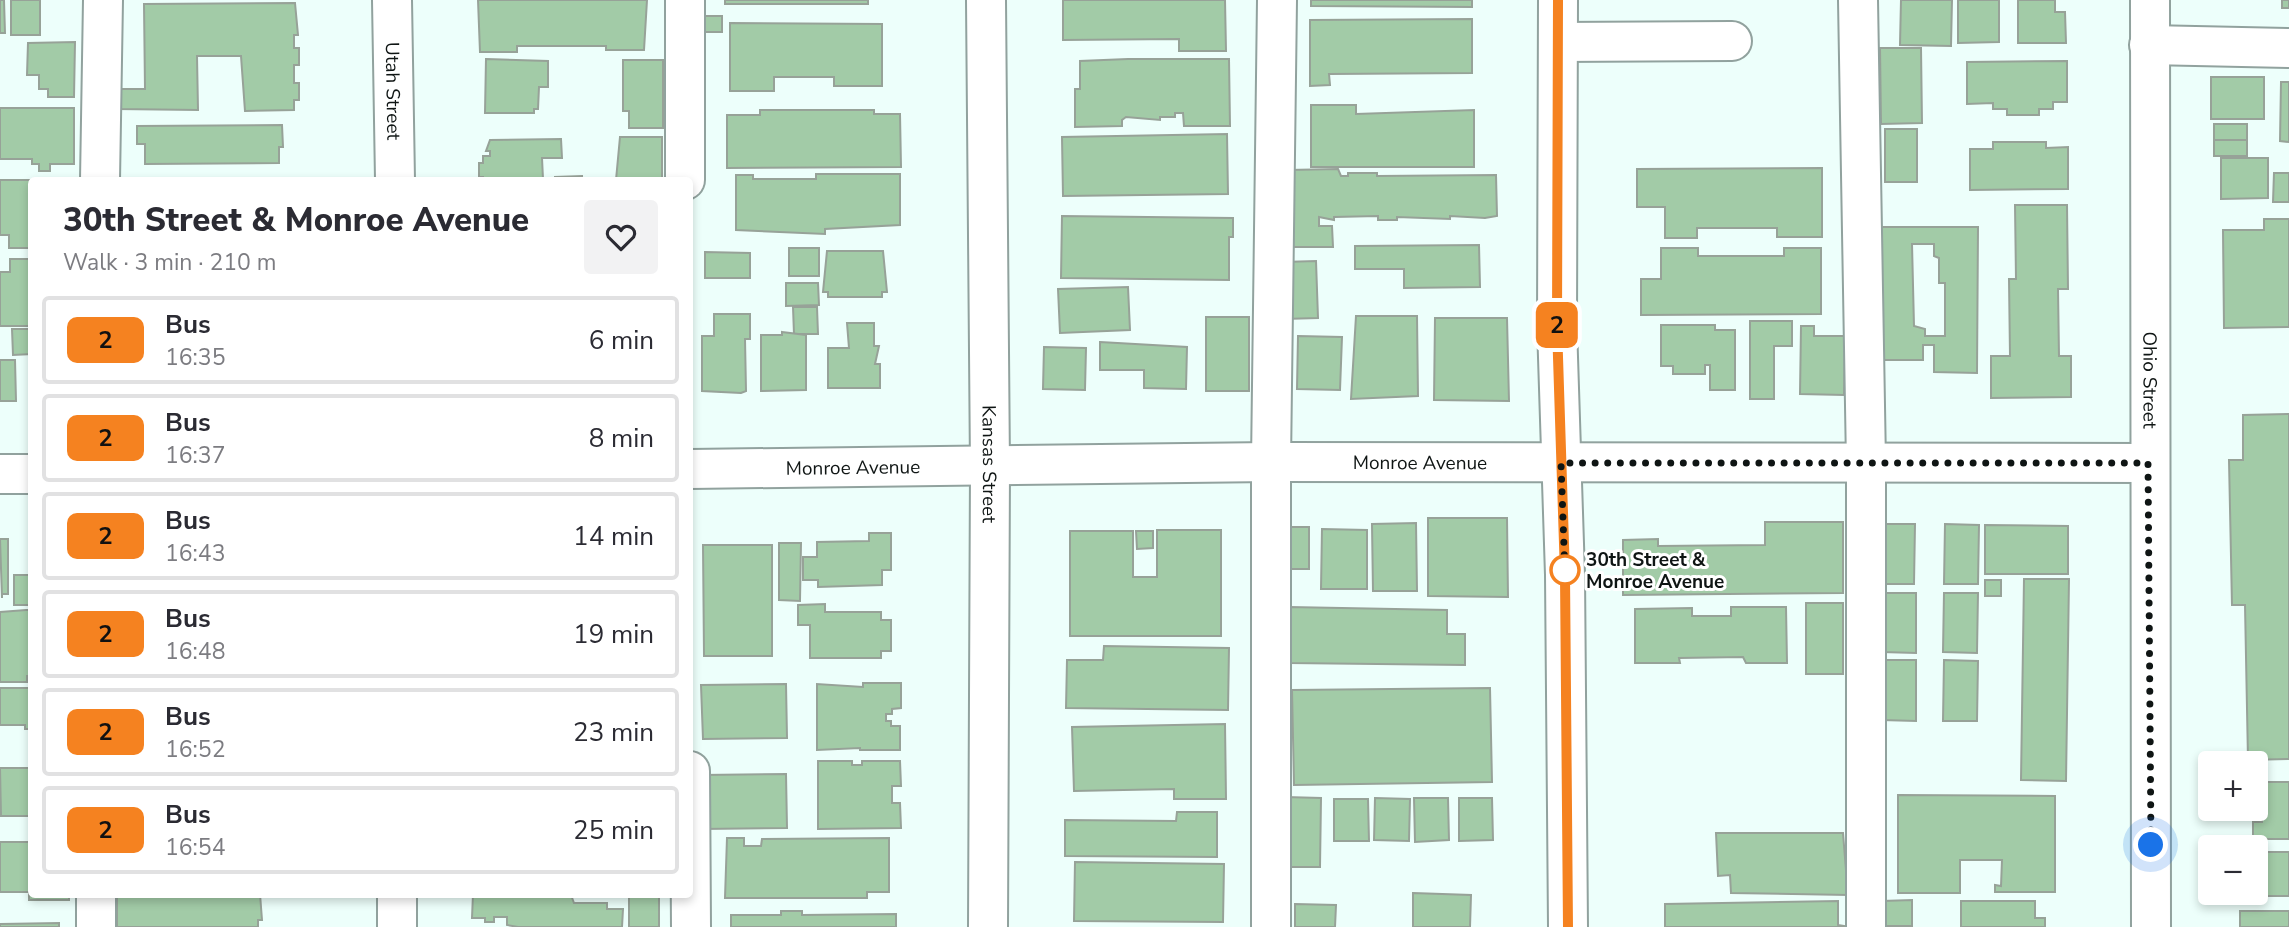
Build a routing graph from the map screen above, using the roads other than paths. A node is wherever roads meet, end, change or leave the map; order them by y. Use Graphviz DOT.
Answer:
graph roads {
  1 [pos="103,0"];
  2 [pos="392,0"];
  3 [pos="685,0"];
  4 [pos="986,0"];
  5 [pos="1277,0"];
  6 [pos="1558,0"];
  7 [pos="1858,0"];
  8 [pos="2150,0"];
  9 [pos="1732,41"];
  10 [pos="1558,42"];
  11 [pos="2149,45"];
  12 [pos="2289,48"];
  13 [pos="100,177"];
  14 [pos="395,177"];
  15 [pos="685,177"];
  16 [pos="1271,462"];
  17 [pos="1561,463"];
  18 [pos="1866,463"];
  19 [pos="2148,463"];
  20 [pos="990,468"];
  21 [pos="693,469"];
  22 [pos="0,474"];
  23 [pos="28,474"];
  24 [pos="96,898"];
  25 [pos="397,898"];
  26 [pos="691,898"];
  27 [pos="96,927"];
  28 [pos="397,927"];
  29 [pos="691,927"];
  30 [pos="988,927"];
  31 [pos="1271,927"];
  32 [pos="1568,927"];
  33 [pos="1866,927"];
  34 [pos="2151,927"];
  1 -- 13 [label="street"];
  2 -- 14 [label="street, Utah Street"];
  3 -- 15 [label="street"];
  4 -- 20 [label="street, Kansas Street"];
  5 -- 16 [label="street"];
  6 -- 10 [label="street"];
  7 -- 18 [label="street"];
  8 -- 11 [label="street, Ohio Street"];
  9 -- 10 [label="street"];
  10 -- 17 [label="street"];
  11 -- 12 [label="street"];
  11 -- 19 [label="street, Ohio Street"];
  16 -- 17 [label="street, Monroe Avenue"];
  16 -- 20 [label="street, Monroe Avenue"];
  16 -- 31 [label="street"];
  17 -- 18 [label="street, Monroe Avenue"];
  17 -- 32 [label="street"];
  18 -- 19 [label="street, Monroe Avenue"];
  18 -- 33 [label="street"];
  19 -- 34 [label="street, Ohio Street"];
  20 -- 21 [label="street, Monroe Avenue"];
  20 -- 30 [label="street, Kansas Street"];
  22 -- 23 [label="street"];
  24 -- 27 [label="street"];
  25 -- 28 [label="street"];
  26 -- 29 [label="street"];
}
